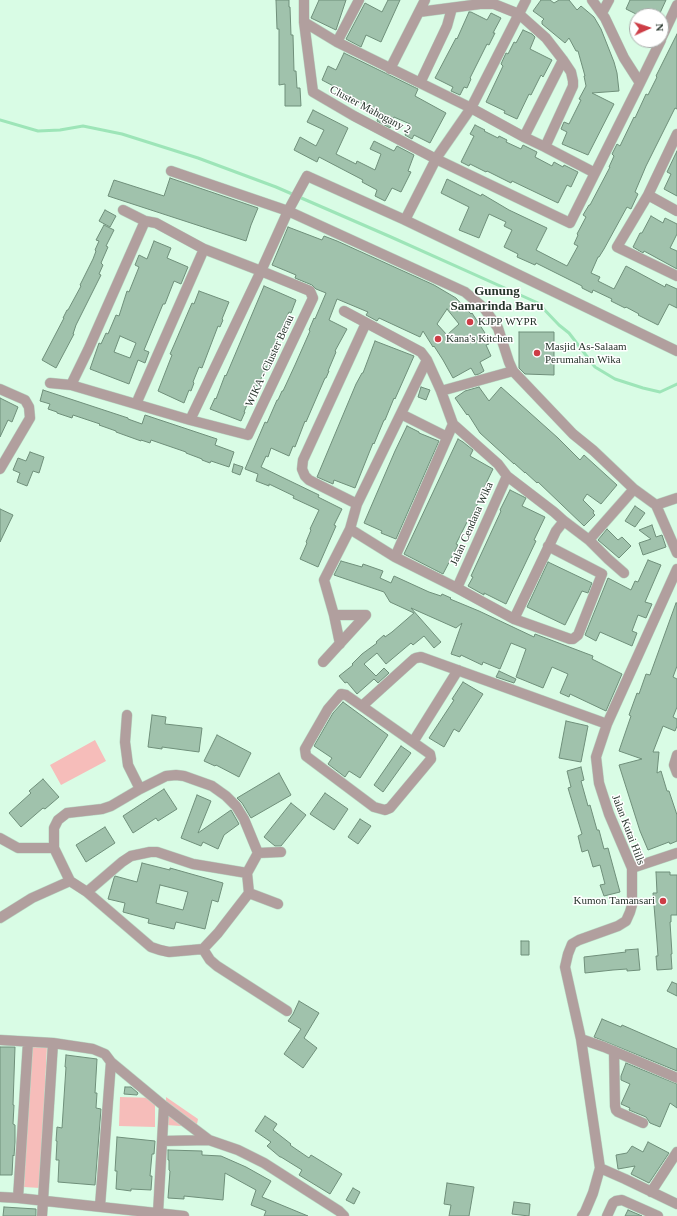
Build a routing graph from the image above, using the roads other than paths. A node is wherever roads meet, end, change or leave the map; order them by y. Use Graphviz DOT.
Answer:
graph roads {
  1 [pos="304,0"];
  2 [pos="358,0"];
  3 [pos="425,0"];
  4 [pos="526,0"];
  5 [pos="592,0"];
  6 [pos="609,0"];
  7 [pos="677,6"];
  8 [pos="452,8"];
  9 [pos="419,12"];
  10 [pos="602,13"];
  11 [pos="519,14"];
  12 [pos="304,22"];
  13 [pos="669,23"];
  14 [pos="337,42"];
  15 [pos="657,48"];
  16 [pos="563,60"];
  17 [pos="390,68"];
  18 [pos="420,83"];
  19 [pos="640,83"];
  20 [pos="471,108"];
  21 [pos="677,136"];
  22 [pos="524,137"];
  23 [pos="545,147"];
  24 [pos="436,159"];
  25 [pos="171,172"];
  26 [pos="595,174"];
  27 [pos="648,195"];
  28 [pos="123,210"];
  29 [pos="289,210"];
  30 [pos="677,211"];
  31 [pos="405,220"];
  32 [pos="145,221"];
  33 [pos="204,249"];
  34 [pos="260,271"];
  35 [pos="677,276"];
  36 [pos="344,311"];
  37 [pos="366,323"];
  38 [pos="676,349"];
  39 [pos="427,360"];
  40 [pos="513,371"];
  41 [pos="50,383"];
  42 [pos="71,385"];
  43 [pos="0,389"];
  44 [pos="441,391"];
  45 [pos="136,404"];
  46 [pos="401,414"];
  47 [pos="190,420"];
  48 [pos="453,424"];
  49 [pos="447,437"];
  50 [pos="1,465"];
  51 [pos="507,476"];
  52 [pos="634,489"];
  53 [pos="677,498"];
  54 [pos="357,504"];
  55 [pos="656,505"];
  56 [pos="564,521"];
  57 [pos="350,529"];
  58 [pos="589,540"];
  59 [pos="548,546"];
  60 [pos="677,553"];
  61 [pos="395,557"];
  62 [pos="608,559"];
  63 [pos="677,569"];
  64 [pos="624,572"];
  65 [pos="602,574"];
  66 [pos="457,588"];
  67 [pos="334,615"];
  68 [pos="514,619"];
  69 [pos="340,644"];
  70 [pos="323,662"];
  71 [pos="458,670"];
  72 [pos="362,706"];
  73 [pos="127,715"];
  74 [pos="607,724"];
  75 [pos="414,742"];
  76 [pos="140,789"];
  77 [pos="0,838"];
  78 [pos="54,848"];
  79 [pos="281,852"];
  80 [pos="258,853"];
  81 [pos="677,853"];
  82 [pos="632,868"];
  83 [pos="247,873"];
  84 [pos="70,881"];
  85 [pos="87,892"];
  86 [pos="248,893"];
  87 [pos="278,904"];
  88 [pos="0,918"];
  89 [pos="203,949"];
  90 [pos="287,1012"];
  91 [pos="581,1039"];
  92 [pos="0,1040"];
  93 [pos="28,1042"];
  94 [pos="53,1043"];
  95 [pos="614,1051"];
  96 [pos="111,1062"];
  97 [pos="677,1078"];
  98 [pos="164,1106"];
  99 [pos="643,1123"];
  100 [pos="162,1140"];
  101 [pos="210,1140"];
  102 [pos="677,1152"];
  103 [pos="600,1168"];
  104 [pos="652,1192"];
  105 [pos="0,1197"];
  106 [pos="18,1198"];
  107 [pos="44,1201"];
  108 [pos="677,1204"];
  109 [pos="100,1206"];
  110 [pos="158,1212"];
  111 [pos="42,1216"];
  112 [pos="184,1216"];
  113 [pos="344,1216"];
  114 [pos="582,1216"];
  115 [pos="607,1216"];
  116 [pos="658,1216"];
  1 -- 12 [label="street, Cluster Mahogany 2"];
  2 -- 14 [label="street"];
  3 -- 9 [label="street"];
  4 -- 11 [label="street"];
  5 -- 10 [label="street"];
  6 -- 10 [label="street"];
  7 -- 13 [label="street, Cluster Mahogany 2"];
  8 -- 9 [label="street"];
  8 -- 11 [label="street"];
  8 -- 18 [label="street"];
  9 -- 17 [label="street"];
  10 -- 19 [label="street"];
  11 -- 16 [label="street"];
  11 -- 20 [label="street"];
  12 -- 14 [label="street"];
  12 -- 24 [label="street, Cluster Mahogany 2"];
  14 -- 17 [label="street"];
  15 -- 19 [label="street, Cluster Mahogany 2"];
  16 -- 22 [label="street"];
  16 -- 23 [label="street"];
  17 -- 18 [label="street"];
  18 -- 20 [label="street"];
  19 -- 26 [label="street, Cluster Mahogany 2"];
  20 -- 22 [label="street"];
  20 -- 24 [label="street"];
  21 -- 27 [label="street"];
  22 -- 23 [label="street"];
  23 -- 26 [label="street"];
  24 -- 26 [label="street, Cluster Mahogany 2"];
  24 -- 31 [label="street"];
  25 -- 29 [label="street"];
  27 -- 30 [label="street"];
  27 -- 35 [label="street"];
  28 -- 32 [label="street, WIKA - Cluster Berau"];
  29 -- 31 [label="street"];
  29 -- 34 [label="street"];
  29 -- 40 [label="street"];
  31 -- 38 [label="street"];
  32 -- 33 [label="street, WIKA - Cluster Berau"];
  32 -- 42 [label="street"];
  33 -- 34 [label="street, WIKA - Cluster Berau"];
  33 -- 45 [label="street"];
  34 -- 47 [label="street"];
  34 -- 47 [label="street, WIKA - Cluster Berau"];
  36 -- 37 [label="street, Jalan Cendana Wika"];
  37 -- 39 [label="street, Jalan Cendana Wika"];
  37 -- 54 [label="street"];
  39 -- 44 [label="street, Jalan Cendana Wika"];
  39 -- 46 [label="street"];
  40 -- 44 [label="street"];
  40 -- 52 [label="street"];
  41 -- 42 [label="street, WIKA - Cluster Berau"];
  42 -- 45 [label="street, WIKA - Cluster Berau"];
  43 -- 50 [label="street"];
  44 -- 48 [label="street, Jalan Cendana Wika"];
  45 -- 47 [label="street, WIKA - Cluster Berau"];
  46 -- 49 [label="street"];
  46 -- 54 [label="street"];
  48 -- 49 [label="street"];
  48 -- 51 [label="street, Jalan Cendana Wika"];
  49 -- 61 [label="street"];
  51 -- 56 [label="street"];
  51 -- 66 [label="street, Jalan Cendana Wika"];
  52 -- 55 [label="street"];
  52 -- 58 [label="street"];
  53 -- 55 [label="street"];
  54 -- 57 [label="street"];
  55 -- 60 [label="street"];
  56 -- 58 [label="street"];
  56 -- 59 [label="street"];
  57 -- 61 [label="street"];
  57 -- 67 [label="street"];
  58 -- 62 [label="street"];
  59 -- 65 [label="street"];
  59 -- 68 [label="street"];
  61 -- 66 [label="street"];
  62 -- 64 [label="street"];
  62 -- 65 [label="street"];
  63 -- 74 [label="street, Jalan Kutai Hills"];
  65 -- 68 [label="street"];
  66 -- 68 [label="street"];
  67 -- 69 [label="street"];
  67 -- 69 [label="street"];
  69 -- 70 [label="street"];
  71 -- 72 [label="street"];
  71 -- 74 [label="street"];
  71 -- 75 [label="street"];
  72 -- 75 [label="street"];
  72 -- 75 [label="street"];
  73 -- 76 [label="street"];
  74 -- 82 [label="street, Jalan Kutai Hills"];
  76 -- 78 [label="street"];
  76 -- 80 [label="street"];
  77 -- 78 [label="street"];
  78 -- 84 [label="street"];
  79 -- 80 [label="street"];
  80 -- 83 [label="street"];
  81 -- 82 [label="street"];
  82 -- 91 [label="street, Jalan Kutai Hills"];
  83 -- 85 [label="street"];
  83 -- 86 [label="street"];
  84 -- 85 [label="street"];
  84 -- 88 [label="street"];
  85 -- 89 [label="street"];
  86 -- 87 [label="street"];
  86 -- 89 [label="street"];
  89 -- 90 [label="street"];
  91 -- 95 [label="street"];
  91 -- 103 [label="street, Jalan Kutai Hills"];
  92 -- 93 [label="street"];
  93 -- 94 [label="street"];
  93 -- 106 [label="street"];
  94 -- 96 [label="street"];
  94 -- 107 [label="street"];
  95 -- 97 [label="street"];
  95 -- 99 [label="street"];
  96 -- 98 [label="street"];
  96 -- 109 [label="street"];
  98 -- 100 [label="street"];
  98 -- 101 [label="street"];
  100 -- 101 [label="street"];
  100 -- 110 [label="street"];
  101 -- 113 [label="street"];
  102 -- 104 [label="street"];
  103 -- 104 [label="street"];
  103 -- 114 [label="street, Jalan Kutai Hills"];
  104 -- 108 [label="street"];
  105 -- 106 [label="street"];
  106 -- 107 [label="street"];
  107 -- 109 [label="street"];
  107 -- 111 [label="street"];
  109 -- 110 [label="street"];
  110 -- 112 [label="street"];
  115 -- 116 [label="street"];
}
